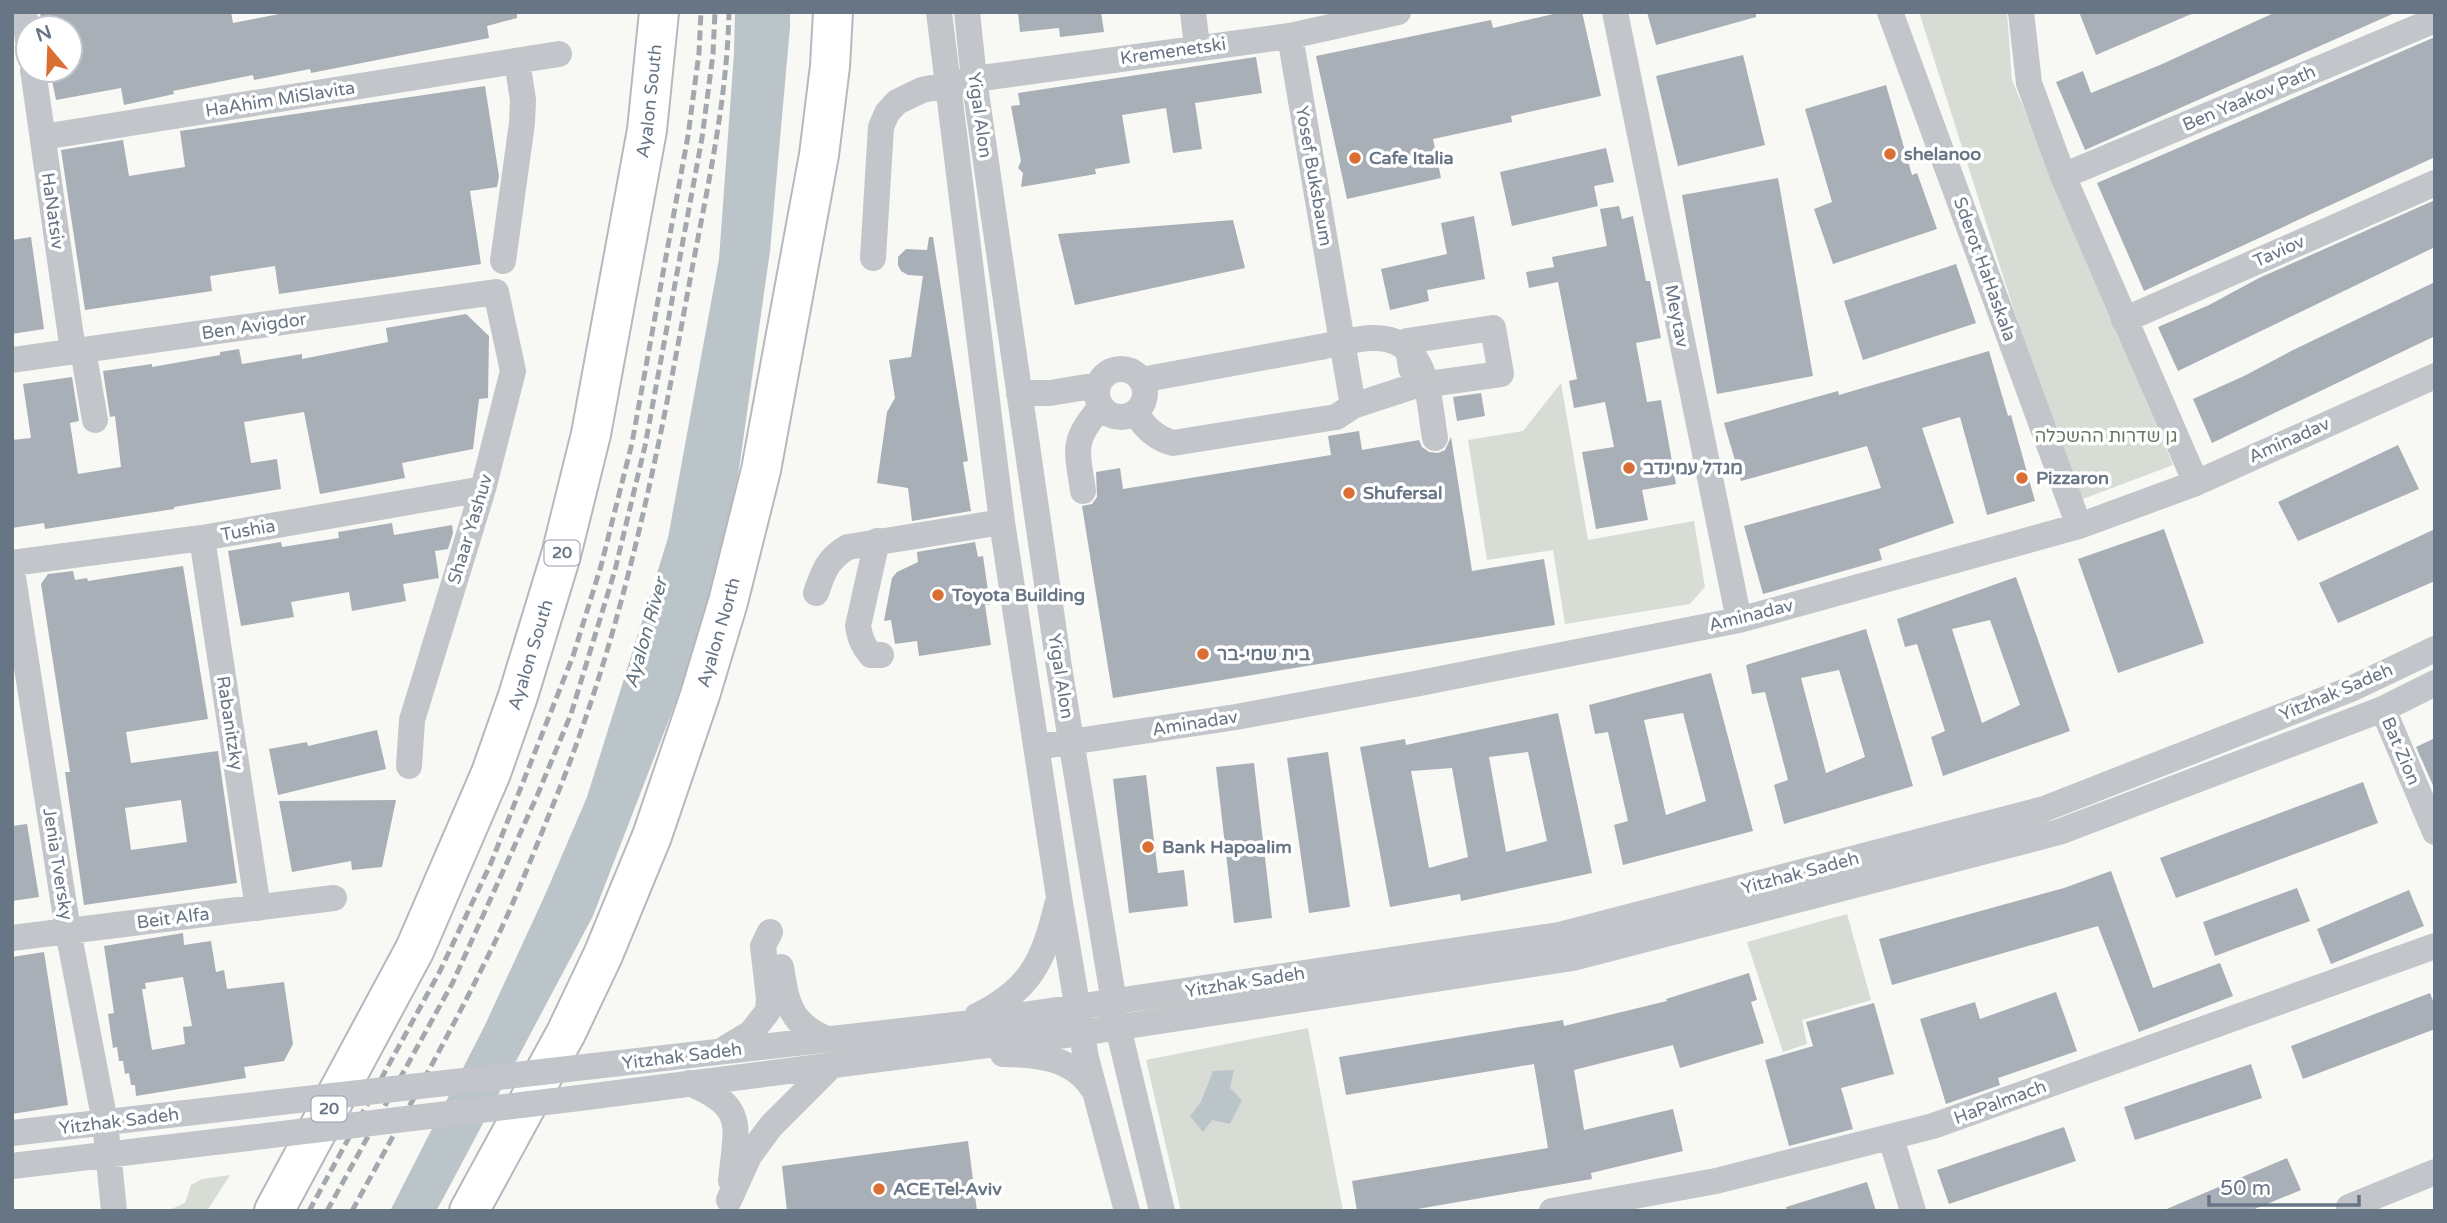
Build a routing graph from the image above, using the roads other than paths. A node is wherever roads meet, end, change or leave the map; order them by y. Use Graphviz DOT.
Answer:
graph roads {
  1 [pos="659,12"];
  2 [pos="833,12"];
  3 [pos="939,12"];
  4 [pos="967,12"];
  5 [pos="1193,12"];
  6 [pos="1398,12"];
  7 [pos="1615,12"];
  8 [pos="1890,12"];
  9 [pos="2022,13"];
  10 [pos="2435,20"];
  11 [pos="1290,36"];
  12 [pos="1197,47"];
  13 [pos="559,54"];
  14 [pos="517,61"];
  15 [pos="974,79"];
  16 [pos="35,84"];
  17 [pos="946,85"];
  18 [pos="43,137"];
  19 [pos="2063,176"];
  20 [pos="2435,183"];
  21 [pos="873,258"];
  22 [pos="503,261"];
  23 [pos="496,292"];
  24 [pos="2124,320"];
  25 [pos="78,350"];
  26 [pos="12,360"];
  27 [pos="2435,376"];
  28 [pos="1141,380"];
  29 [pos="1414,386"];
  30 [pos="1018,393"];
  31 [pos="1099,396"];
  32 [pos="1353,406"];
  33 [pos="1135,413"];
  34 [pos="94,420"];
  35 [pos="1435,438"];
  36 [pos="2196,483"];
  37 [pos="483,489"];
  38 [pos="1083,491"];
  39 [pos="1002,522"];
  40 [pos="2079,526"];
  41 [pos="202,538"];
  42 [pos="877,541"];
  43 [pos="12,563"];
  44 [pos="12,571"];
  45 [pos="816,593"];
  46 [pos="1739,620"];
  47 [pos="2435,649"];
  48 [pos="881,655"];
  49 [pos="2435,683"];
  50 [pos="2383,709"];
  51 [pos="1071,743"];
  52 [pos="1037,747"];
  53 [pos="410,766"];
  54 [pos="2435,832"];
  55 [pos="1059,897"];
  56 [pos="334,898"];
  57 [pos="258,908"];
  58 [pos="68,931"];
  59 [pos="12,938"];
  60 [pos="2435,946"];
  61 [pos="1116,1015"];
  62 [pos="1079,1020"];
  63 [pos="963,1024"];
  64 [pos="711,1052"];
  65 [pos="830,1052"];
  66 [pos="924,1054"];
  67 [pos="689,1083"];
  68 [pos="1093,1090"];
  69 [pos="105,1122"];
  70 [pos="12,1133"];
  71 [pos="1891,1138"];
  72 [pos="109,1156"];
  73 [pos="12,1166"];
  74 [pos="2435,1172"];
  75 [pos="729,1206"];
  76 [pos="2349,1207"];
  77 [pos="114,1211"];
  78 [pos="274,1211"];
  79 [pos="470,1211"];
  80 [pos="1127,1211"];
  81 [pos="1162,1211"];
  82 [pos="1552,1211"];
  83 [pos="1913,1211"];
  1 -- 78 [label="highway, Ayalon South / 20"];
  2 -- 79 [label="highway, Ayalon North"];
  3 -- 17 [label="street, Yigal Alon"];
  4 -- 15 [label="street, Yigal Alon"];
  5 -- 12 [label="street"];
  6 -- 11 [label="street, Kremenetski"];
  7 -- 46 [label="street, Meytav"];
  8 -- 40 [label="street, Sderot HaHaskala"];
  9 -- 19 [label="street"];
  10 -- 19 [label="street, Ben Yaakov Path"];
  11 -- 12 [label="street, Kremenetski"];
  11 -- 32 [label="street, Yosef Buksbaum"];
  12 -- 15 [label="street, Kremenetski"];
  13 -- 14 [label="street, HaAhim MiSlavita"];
  14 -- 18 [label="street, HaAhim MiSlavita"];
  14 -- 22 [label="street"];
  15 -- 17 [label="street, Kremenetski"];
  15 -- 30 [label="street, Yigal Alon"];
  16 -- 18 [label="street, HaNatsiv"];
  17 -- 21 [label="street, Kremenetski"];
  17 -- 39 [label="street, Yigal Alon"];
  18 -- 25 [label="street, HaNatsiv"];
  19 -- 24 [label="street"];
  20 -- 24 [label="street, Taviov"];
  23 -- 25 [label="street, Ben Avigdor"];
  23 -- 37 [label="street, Shaar Yashuv"];
  24 -- 36 [label="street"];
  25 -- 26 [label="street, Ben Avigdor"];
  25 -- 34 [label="street, HaNatsiv"];
  27 -- 36 [label="street, Aminadav"];
  28 -- 31 [label="street"];
  28 -- 33 [label="street"];
  28 -- 35 [label="street, bridge"];
  29 -- 29 [label="street"];
  29 -- 32 [label="street"];
  30 -- 31 [label="street"];
  30 -- 51 [label="street, Yigal Alon"];
  31 -- 33 [label="street"];
  31 -- 38 [label="street"];
  32 -- 33 [label="street"];
  36 -- 40 [label="street, Aminadav"];
  37 -- 41 [label="street, Tushia"];
  37 -- 53 [label="street, Shaar Yashuv"];
  39 -- 42 [label="street"];
  39 -- 52 [label="street, Yigal Alon"];
  40 -- 46 [label="street, Aminadav"];
  41 -- 43 [label="street, Tushia"];
  41 -- 57 [label="street, Rabanitzky"];
  42 -- 45 [label="street"];
  42 -- 48 [label="street"];
  44 -- 58 [label="street, Jenia Tversky"];
  46 -- 51 [label="street, Aminadav"];
  47 -- 61 [label="street, Yitzhak Sadeh"];
  49 -- 50 [label="street, Yitzhak Sadeh"];
  50 -- 54 [label="street, Bat Zion"];
  50 -- 61 [label="street, Yitzhak Sadeh"];
  51 -- 52 [label="street, Aminadav"];
  51 -- 61 [label="street, Yigal Alon"];
  52 -- 55 [label="street, Yigal Alon"];
  55 -- 62 [label="street, Yigal Alon"];
  55 -- 63 [label="street"];
  56 -- 57 [label="street, Beit Alfa"];
  57 -- 58 [label="street, Beit Alfa"];
  58 -- 59 [label="street, Beit Alfa"];
  58 -- 69 [label="street, Jenia Tversky"];
  60 -- 71 [label="street, HaPalmach"];
  61 -- 62 [label="street, Yitzhak Sadeh"];
  61 -- 81 [label="street, Yigal Alon"];
  62 -- 63 [label="street, Yitzhak Sadeh"];
  62 -- 66 [label="street, Yitzhak Sadeh"];
  62 -- 68 [label="street, Yigal Alon"];
  63 -- 65 [label="street, Yitzhak Sadeh"];
  64 -- 65 [label="street, Yitzhak Sadeh"];
  64 -- 65 [label="street"];
  64 -- 69 [label="street, Yitzhak Sadeh, bridge"];
  65 -- 66 [label="street, Yitzhak Sadeh"];
  65 -- 67 [label="street, Yitzhak Sadeh"];
  65 -- 75 [label="street"];
  66 -- 68 [label="street"];
  67 -- 72 [label="street, Yitzhak Sadeh, bridge"];
  67 -- 75 [label="street"];
  68 -- 80 [label="street, Yigal Alon"];
  69 -- 70 [label="street, Yitzhak Sadeh"];
  69 -- 72 [label="street, Jenia Tversky"];
  71 -- 82 [label="street, HaPalmach"];
  71 -- 83 [label="street"];
  72 -- 73 [label="street, Yitzhak Sadeh"];
  72 -- 77 [label="street, Jenia Tversky"];
  74 -- 76 [label="street"];
}
